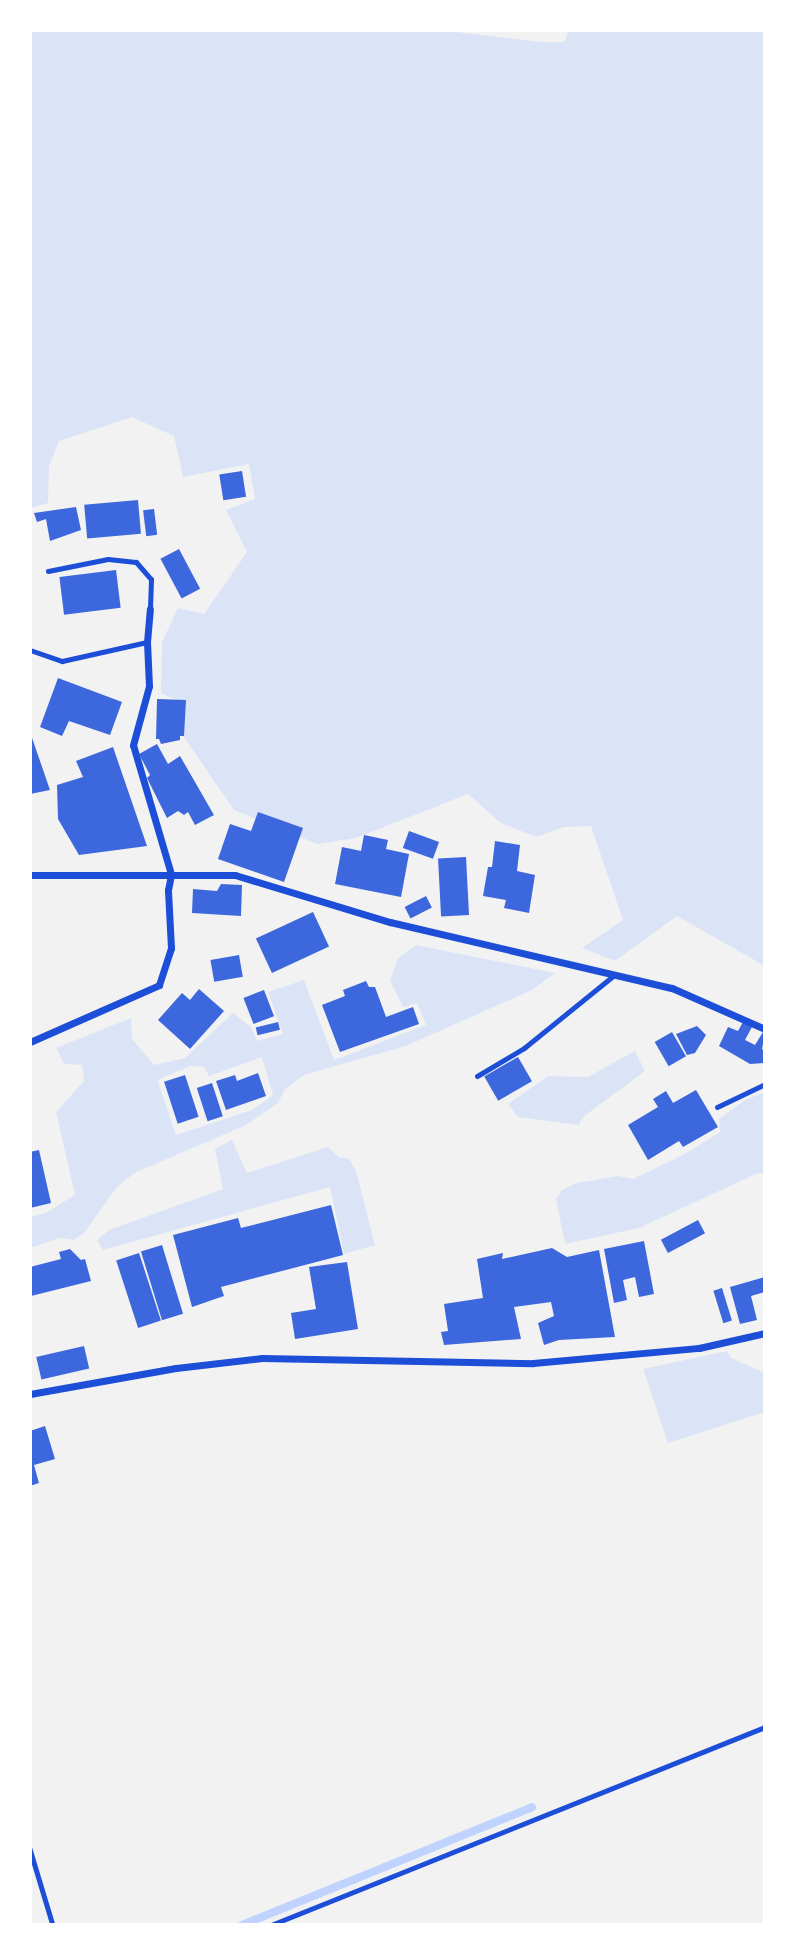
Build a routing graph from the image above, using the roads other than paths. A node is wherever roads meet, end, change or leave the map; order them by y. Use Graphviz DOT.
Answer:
graph roads {
  1 [pos="48,570"];
  2 [pos="150,609"];
  3 [pos="147,642"];
  4 [pos="30,650"];
  5 [pos="171,874"];
  6 [pos="30,875"];
  7 [pos="614,975"];
  8 [pos="765,1029"];
  9 [pos="30,1042"];
  10 [pos="477,1076"];
  11 [pos="765,1084"];
  12 [pos="717,1107"];
  13 [pos="765,1333"];
  14 [pos="30,1394"];
  1 -- 2 [label="lane"];
  2 -- 3 [label="street"];
  3 -- 4 [label="lane"];
  3 -- 5 [label="street"];
  5 -- 6 [label="street"];
  5 -- 7 [label="street"];
  5 -- 9 [label="street"];
  7 -- 8 [label="street"];
  7 -- 10 [label="lane"];
  11 -- 12 [label="lane"];
  13 -- 14 [label="street"];
}
